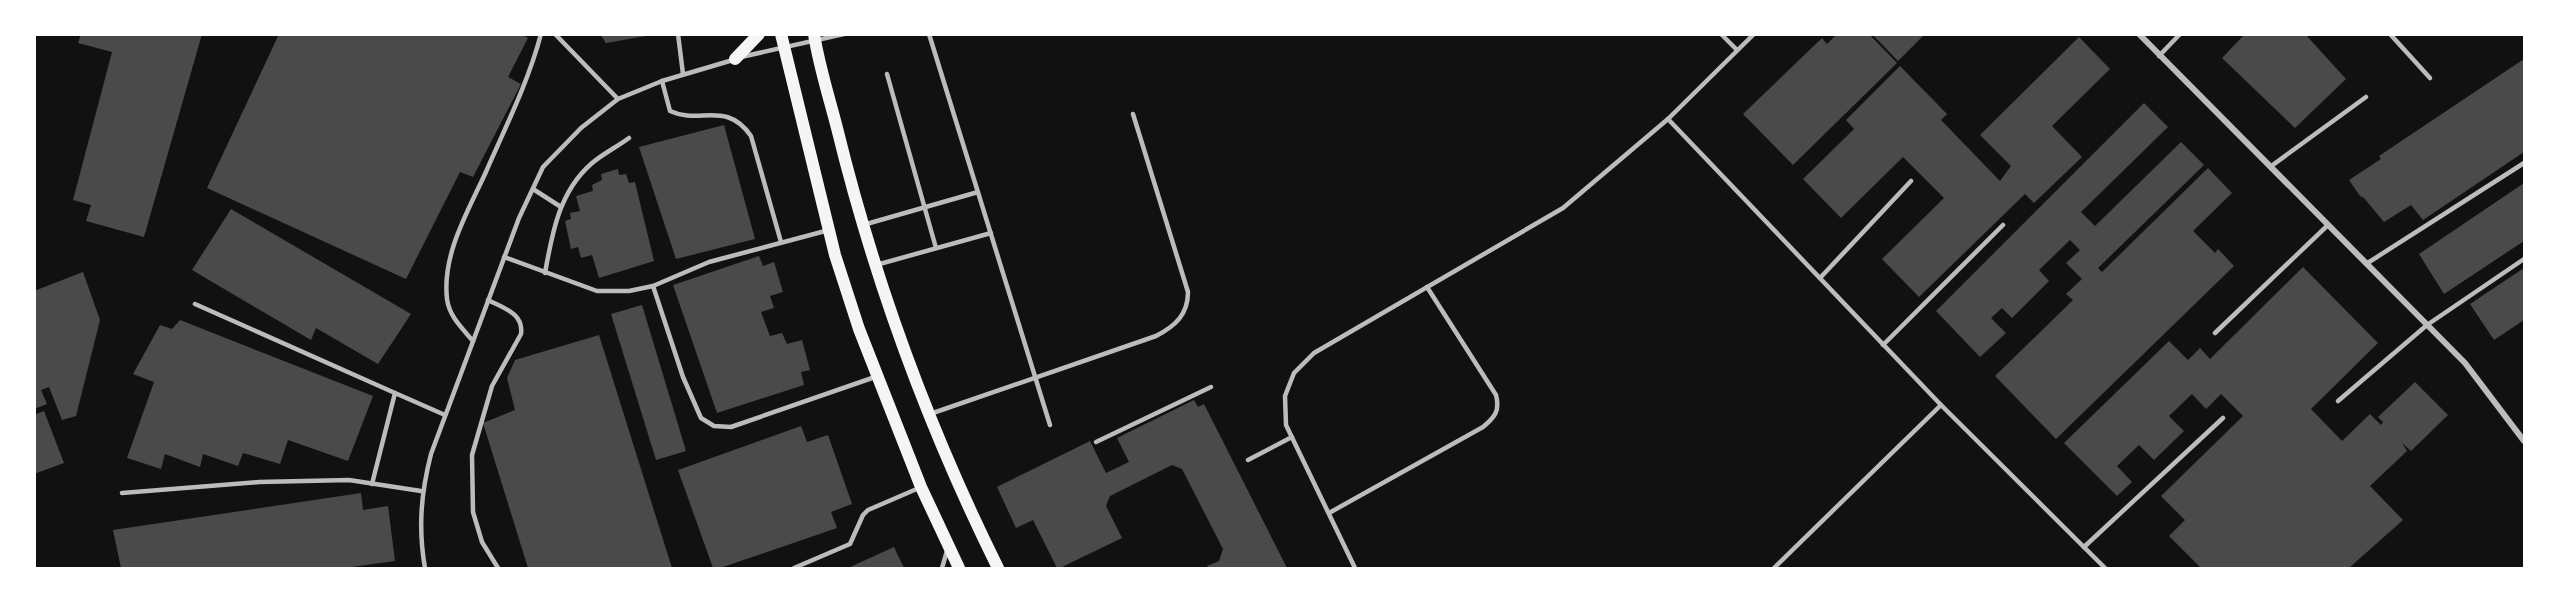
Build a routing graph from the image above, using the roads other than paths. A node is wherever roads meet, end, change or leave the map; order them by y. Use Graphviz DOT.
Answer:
graph roads {
  1 [pos="541,34"];
  2 [pos="555,34"];
  3 [pos="678,34"];
  4 [pos="685,34"];
  5 [pos="759,34"];
  6 [pos="844,34"];
  7 [pos="929,34"];
  8 [pos="1721,34"];
  9 [pos="1754,34"];
  10 [pos="2139,34"];
  11 [pos="2180,34"];
  12 [pos="2390,34"];
  13 [pos="815,37"];
  14 [pos="678,41"];
  15 [pos="783,41"];
  16 [pos="1737,51"];
  17 [pos="2159,56"];
  18 [pos="735,59"];
  19 [pos="683,74"];
  20 [pos="887,74"];
  21 [pos="2430,78"];
  22 [pos="662,81"];
  23 [pos="2366,98"];
  24 [pos="618,99"];
  25 [pos="1133,114"];
  26 [pos="1668,119"];
  27 [pos="629,138"];
  28 [pos="2524,163"];
  29 [pos="2270,167"];
  30 [pos="1911,181"];
  31 [pos="532,189"];
  32 [pos="978,192"];
  33 [pos="561,207"];
  34 [pos="927,208"];
  35 [pos="863,225"];
  36 [pos="2003,225"];
  37 [pos="2328,225"];
  38 [pos="829,230"];
  39 [pos="991,233"];
  40 [pos="781,242"];
  41 [pos="936,248"];
  42 [pos="504,258"];
  43 [pos="2524,259"];
  44 [pos="2366,264"];
  45 [pos="876,265"];
  46 [pos="545,273"];
  47 [pos="1820,278"];
  48 [pos="653,286"];
  49 [pos="1427,287"];
  50 [pos="488,300"];
  51 [pos="195,304"];
  52 [pos="2427,325"];
  53 [pos="2215,333"];
  54 [pos="473,341"];
  55 [pos="1884,345"];
  56 [pos="877,376"];
  57 [pos="1035,376"];
  58 [pos="1210,387"];
  59 [pos="394,393"];
  60 [pos="2338,401"];
  61 [pos="1941,405"];
  62 [pos="929,414"];
  63 [pos="445,415"];
  64 [pos="2223,418"];
  65 [pos="1050,425"];
  66 [pos="1292,437"];
  67 [pos="2524,438"];
  68 [pos="1096,442"];
  69 [pos="1248,460"];
  70 [pos="372,483"];
  71 [pos="921,487"];
  72 [pos="421,490"];
  73 [pos="122,493"];
  74 [pos="1329,513"];
  75 [pos="948,546"];
  76 [pos="2084,547"];
  77 [pos="425,568"];
  78 [pos="498,568"];
  79 [pos="794,568"];
  80 [pos="942,568"];
  81 [pos="959,568"];
  82 [pos="998,568"];
  83 [pos="1355,568"];
  84 [pos="1774,568"];
  85 [pos="2105,568"];
  1 -- 54 [label="lane"];
  2 -- 24 [label="lane"];
  3 -- 14 [label="lane"];
  4 -- 14 [label="lane"];
  5 -- 18 [label="main road"];
  6 -- 13 [label="lane"];
  7 -- 32 [label="lane"];
  8 -- 16 [label="lane"];
  9 -- 16 [label="lane"];
  10 -- 17 [label="street"];
  11 -- 17 [label="lane"];
  12 -- 21 [label="lane"];
  13 -- 15 [label="lane"];
  13 -- 35 [label="main road"];
  14 -- 19 [label="lane"];
  15 -- 18 [label="lane"];
  15 -- 38 [label="main road"];
  16 -- 26 [label="lane"];
  17 -- 29 [label="street"];
  18 -- 19 [label="lane"];
  19 -- 22 [label="lane"];
  20 -- 34 [label="lane"];
  22 -- 24 [label="lane"];
  22 -- 40 [label="lane"];
  23 -- 29 [label="lane"];
  24 -- 31 [label="lane"];
  25 -- 57 [label="lane"];
  26 -- 47 [label="lane"];
  26 -- 49 [label="lane"];
  27 -- 33 [label="lane"];
  28 -- 44 [label="lane"];
  29 -- 37 [label="street"];
  30 -- 47 [label="lane"];
  31 -- 33 [label="lane"];
  31 -- 42 [label="lane"];
  32 -- 34 [label="lane"];
  32 -- 39 [label="lane"];
  33 -- 46 [label="lane"];
  34 -- 35 [label="lane"];
  34 -- 41 [label="lane"];
  35 -- 45 [label="main road"];
  36 -- 55 [label="lane"];
  37 -- 44 [label="street"];
  37 -- 53 [label="lane"];
  38 -- 40 [label="lane"];
  38 -- 56 [label="main road"];
  39 -- 41 [label="lane"];
  39 -- 57 [label="lane"];
  40 -- 48 [label="lane"];
  41 -- 45 [label="lane"];
  42 -- 46 [label="lane"];
  42 -- 50 [label="lane"];
  43 -- 52 [label="lane"];
  44 -- 52 [label="street"];
  45 -- 62 [label="main road"];
  46 -- 48 [label="lane"];
  47 -- 55 [label="lane"];
  48 -- 56 [label="lane"];
  49 -- 66 [label="lane"];
  49 -- 74 [label="lane"];
  50 -- 54 [label="lane"];
  50 -- 78 [label="lane"];
  51 -- 59 [label="lane"];
  52 -- 60 [label="lane"];
  52 -- 67 [label="street"];
  54 -- 63 [label="lane"];
  55 -- 61 [label="lane"];
  56 -- 71 [label="main road"];
  57 -- 62 [label="lane"];
  57 -- 65 [label="lane"];
  58 -- 68 [label="lane"];
  59 -- 63 [label="lane"];
  59 -- 70 [label="lane"];
  61 -- 76 [label="lane"];
  61 -- 84 [label="lane"];
  62 -- 82 [label="main road"];
  63 -- 72 [label="lane"];
  64 -- 76 [label="lane"];
  66 -- 69 [label="lane"];
  66 -- 74 [label="lane"];
  70 -- 72 [label="lane"];
  70 -- 73 [label="lane"];
  71 -- 75 [label="main road"];
  71 -- 79 [label="lane"];
  72 -- 77 [label="lane"];
  74 -- 83 [label="lane"];
  75 -- 80 [label="lane"];
  75 -- 81 [label="main road"];
  76 -- 85 [label="lane"];
}
